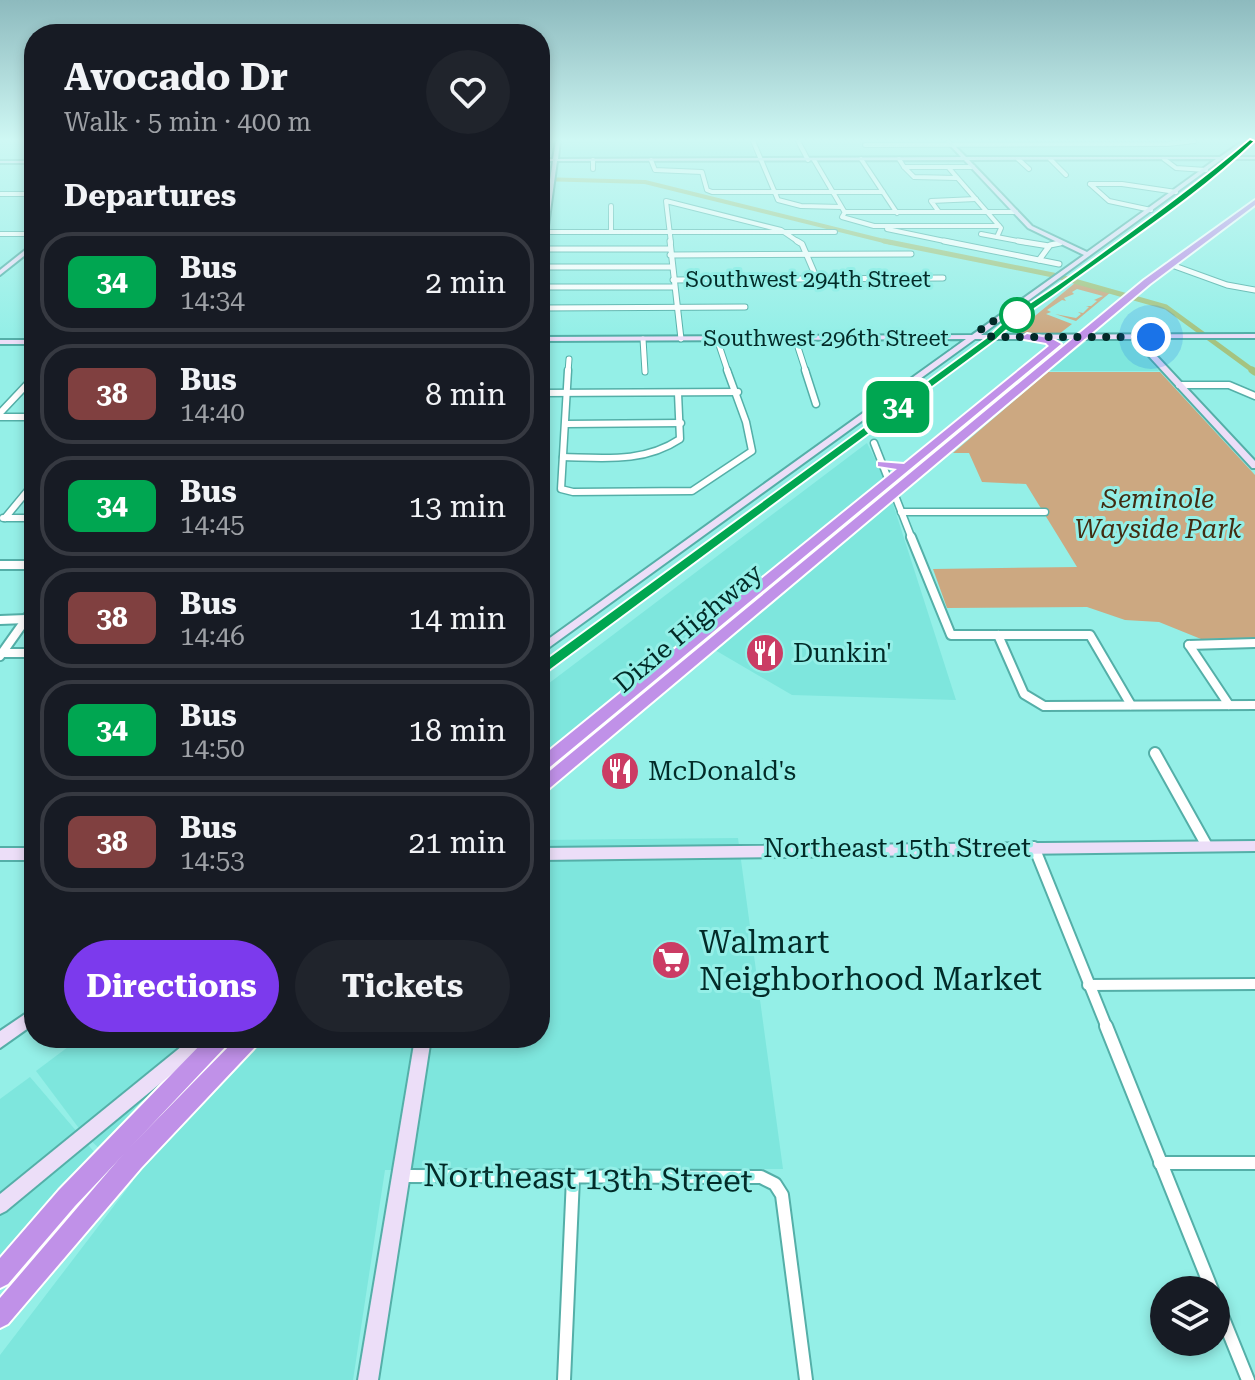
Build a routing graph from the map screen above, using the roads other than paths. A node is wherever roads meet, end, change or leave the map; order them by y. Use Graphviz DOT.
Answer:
graph roads {
  1 [pos="665,205"];
  2 [pos="687,205"];
  3 [pos="795,205"];
  4 [pos="840,205"];
  5 [pos="892,205"];
  6 [pos="935,205"];
  7 [pos="981,205"];
  8 [pos="1010,205"];
  9 [pos="1131,205"];
  10 [pos="1157,205"];
  11 [pos="1239,205"];
  12 [pos="1246,205"];
  13 [pos="1247,205"];
  14 [pos="611,206"];
  15 [pos="843,210"];
  16 [pos="1151,210"];
  17 [pos="939,212"];
  18 [pos="987,212"];
  19 [pos="1016,212"];
  20 [pos="897,213"];
  21 [pos="1234,216"];
  22 [pos="999,226"];
  23 [pos="891,228"];
  24 [pos="550,232"];
  25 [pos="611,232"];
  26 [pos="668,232"];
  27 [pos="785,232"];
  28 [pos="835,232"];
  29 [pos="0,234"];
  30 [pos="24,234"];
  31 [pos="981,234"];
  32 [pos="1193,236"];
  33 [pos="997,237"];
  34 [pos="1060,243"];
  35 [pos="1182,244"];
  36 [pos="1049,246"];
  37 [pos="550,249"];
  38 [pos="670,252"];
  39 [pos="1171,252"];
  40 [pos="24,253"];
  41 [pos="806,254"];
  42 [pos="911,254"];
  43 [pos="1089,255"];
  44 [pos="1039,260"];
  45 [pos="1159,261"];
  46 [pos="550,264"];
  47 [pos="1059,264"];
  48 [pos="1169,264"];
  49 [pos="671,267"];
  50 [pos="0,273"];
  51 [pos="943,278"];
  52 [pos="817,279"];
  53 [pos="673,280"];
  54 [pos="1147,282"];
  55 [pos="550,287"];
  56 [pos="674,287"];
  57 [pos="1255,290"];
  58 [pos="1125,294"];
  59 [pos="1105,305"];
  60 [pos="677,307"];
  61 [pos="745,307"];
  62 [pos="550,308"];
  63 [pos="980,330"];
  64 [pos="1089,330"];
  65 [pos="1255,336"];
  66 [pos="971,337"];
  67 [pos="992,337"];
  68 [pos="1027,337"];
  69 [pos="1105,337"];
  70 [pos="1135,337"];
  71 [pos="795,338"];
  72 [pos="930,338"];
  73 [pos="1064,338"];
  74 [pos="1080,338"];
  75 [pos="550,339"];
  76 [pos="643,339"];
  77 [pos="681,339"];
  78 [pos="717,339"];
  79 [pos="0,342"];
  80 [pos="24,342"];
  81 [pos="1055,346"];
  82 [pos="957,348"];
  83 [pos="569,359"];
  84 [pos="645,372"];
  85 [pos="1023,372"];
  86 [pos="1034,376"];
  87 [pos="1179,385"];
  88 [pos="24,388"];
  89 [pos="738,392"];
  90 [pos="550,393"];
  91 [pos="568,393"];
  92 [pos="678,393"];
  93 [pos="1255,396"];
  94 [pos="986,402"];
  95 [pos="816,404"];
  96 [pos="1001,404"];
  97 [pos="0,415"];
  98 [pos="24,416"];
  99 [pos="681,423"];
  100 [pos="566,424"];
  101 [pos="959,439"];
  102 [pos="874,443"];
  103 [pos="563,457"];
  104 [pos="882,464"];
  105 [pos="908,466"];
  106 [pos="1255,466"];
  107 [pos="891,487"];
  108 [pos="24,494"];
  109 [pos="901,512"];
  110 [pos="1045,512"];
  111 [pos="2,518"];
  112 [pos="24,518"];
  113 [pos="0,565"];
  114 [pos="24,565"];
  115 [pos="770,578"];
  116 [pos="24,619"];
  117 [pos="0,620"];
  118 [pos="24,622"];
  119 [pos="998,635"];
  120 [pos="722,636"];
  121 [pos="693,641"];
  122 [pos="550,643"];
  123 [pos="1255,643"];
  124 [pos="24,654"];
  125 [pos="1,655"];
  126 [pos="1131,705"];
  127 [pos="1229,705"];
  128 [pos="1255,705"];
  129 [pos="637,707"];
  130 [pos="1155,753"];
  131 [pos="550,760"];
  132 [pos="550,780"];
  133 [pos="1207,846"];
  134 [pos="1255,846"];
  135 [pos="1034,847"];
  136 [pos="0,854"];
  137 [pos="24,854"];
  138 [pos="550,854"];
  139 [pos="1255,984"];
  140 [pos="1088,985"];
  141 [pos="24,1022"];
  142 [pos="0,1040"];
  143 [pos="192,1048"];
  144 [pos="210,1048"];
  145 [pos="240,1048"];
  146 [pos="421,1048"];
  147 [pos="1160,1163"];
  148 [pos="1255,1163"];
  149 [pos="400,1176"];
  150 [pos="573,1178"];
  151 [pos="0,1205"];
  152 [pos="0,1276"];
  153 [pos="1206,1276"];
  154 [pos="0,1316"];
  155 [pos="1230,1336"];
  156 [pos="368,1380"];
  157 [pos="564,1380"];
  158 [pos="806,1380"];
  159 [pos="1248,1380"];
  1 -- 26 [label="street"];
  2 -- 27 [label="street"];
  3 -- 15 [label="street"];
  4 -- 15 [label="street"];
  5 -- 20 [label="street"];
  6 -- 17 [label="street"];
  7 -- 18 [label="street"];
  8 -- 19 [label="street"];
  9 -- 16 [label="street"];
  10 -- 16 [label="street"];
  11 -- 32 [label="highway"];
  12 -- 21 [label="highway"];
  13 -- 21 [label="highway"];
  14 -- 25 [label="street"];
  15 -- 20 [label="street"];
  15 -- 23 [label="street"];
  16 -- 43 [label="street"];
  17 -- 18 [label="street"];
  17 -- 20 [label="street"];
  18 -- 19 [label="street"];
  18 -- 22 [label="street"];
  19 -- 34 [label="street"];
  21 -- 48 [label="highway"];
  22 -- 23 [label="street"];
  22 -- 33 [label="street"];
  23 -- 44 [label="street"];
  24 -- 25 [label="street"];
  25 -- 26 [label="street"];
  26 -- 27 [label="street"];
  26 -- 38 [label="street"];
  27 -- 28 [label="street"];
  27 -- 41 [label="street"];
  29 -- 30 [label="street"];
  31 -- 33 [label="street"];
  33 -- 36 [label="street"];
  34 -- 36 [label="street"];
  34 -- 43 [label="street"];
  35 -- 48 [label="highway"];
  36 -- 44 [label="street"];
  37 -- 38 [label="street"];
  38 -- 41 [label="street"];
  38 -- 49 [label="street"];
  39 -- 45 [label="highway"];
  40 -- 50 [label="street"];
  41 -- 42 [label="street"];
  41 -- 52 [label="street"];
  43 -- 63 [label="street"];
  44 -- 47 [label="street"];
  45 -- 54 [label="highway"];
  45 -- 58 [label="highway"];
  46 -- 49 [label="street"];
  48 -- 54 [label="highway"];
  48 -- 57 [label="street"];
  49 -- 53 [label="street"];
  51 -- 52 [label="street, Southwest 294th Street"];
  52 -- 53 [label="street, Southwest 294th Street"];
  53 -- 56 [label="street"];
  54 -- 58 [label="highway"];
  55 -- 56 [label="street"];
  56 -- 60 [label="street"];
  58 -- 59 [label="highway"];
  58 -- 64 [label="highway"];
  59 -- 73 [label="highway"];
  59 -- 74 [label="highway"];
  60 -- 61 [label="street"];
  60 -- 62 [label="street"];
  60 -- 77 [label="street"];
  63 -- 66 [label="street"];
  63 -- 67 [label="street"];
  64 -- 69 [label="highway"];
  64 -- 74 [label="highway"];
  65 -- 70 [label="street, Southwest 296th Street"];
  66 -- 67 [label="street, Southwest 296th Street"];
  66 -- 72 [label="street, Southwest 296th Street"];
  66 -- 82 [label="street"];
  67 -- 68 [label="street, Southwest 296th Street"];
  68 -- 73 [label="street, Southwest 296th Street"];
  68 -- 81 [label="highway"];
  69 -- 70 [label="street, Southwest 296th Street"];
  69 -- 74 [label="street, Southwest 296th Street"];
  70 -- 87 [label="street"];
  71 -- 72 [label="street, Southwest 296th Street"];
  71 -- 78 [label="street, Southwest 296th Street"];
  71 -- 95 [label="street"];
  72 -- 82 [label="street"];
  73 -- 74 [label="street, Southwest 296th Street"];
  73 -- 81 [label="highway"];
  73 -- 86 [label="highway"];
  74 -- 86 [label="highway"];
  75 -- 76 [label="street, Southwest 296th Street"];
  76 -- 77 [label="street, Southwest 296th Street"];
  76 -- 84 [label="street"];
  77 -- 78 [label="street, Southwest 296th Street"];
  78 -- 89 [label="street"];
  79 -- 80 [label="street"];
  81 -- 85 [label="highway"];
  82 -- 122 [label="street"];
  83 -- 91 [label="street"];
  85 -- 94 [label="highway"];
  85 -- 96 [label="highway"];
  86 -- 96 [label="highway"];
  87 -- 93 [label="street"];
  87 -- 106 [label="street"];
  88 -- 97 [label="street"];
  89 -- 92 [label="street"];
  89 -- 103 [label="street"];
  90 -- 91 [label="street"];
  91 -- 92 [label="street"];
  91 -- 100 [label="street"];
  92 -- 99 [label="street"];
  94 -- 101 [label="highway"];
  94 -- 105 [label="highway"];
  96 -- 101 [label="highway"];
  97 -- 98 [label="street"];
  99 -- 100 [label="street"];
  99 -- 103 [label="street"];
  100 -- 103 [label="street"];
  101 -- 107 [label="highway"];
  102 -- 104 [label="street"];
  104 -- 105 [label="highway"];
  104 -- 107 [label="street"];
  105 -- 107 [label="highway"];
  107 -- 109 [label="street"];
  107 -- 115 [label="highway"];
  107 -- 120 [label="highway, Dixie Highway"];
  108 -- 111 [label="street"];
  109 -- 110 [label="street"];
  109 -- 119 [label="street"];
  111 -- 112 [label="street"];
  113 -- 114 [label="street"];
  115 -- 120 [label="highway"];
  115 -- 121 [label="highway, Dixie Highway"];
  116 -- 117 [label="street"];
  118 -- 125 [label="street"];
  119 -- 126 [label="street"];
  119 -- 126 [label="street"];
  120 -- 129 [label="highway, Dixie Highway"];
  121 -- 129 [label="highway"];
  121 -- 131 [label="highway, Dixie Highway"];
  123 -- 127 [label="street"];
  124 -- 125 [label="street"];
  126 -- 127 [label="street"];
  127 -- 128 [label="street"];
  129 -- 132 [label="highway, Dixie Highway"];
  130 -- 133 [label="street"];
  133 -- 134 [label="street, Northeast 15th Street"];
  133 -- 135 [label="street, Northeast 15th Street"];
  135 -- 138 [label="street, Northeast 15th Street"];
  135 -- 140 [label="street"];
  136 -- 137 [label="street"];
  139 -- 140 [label="street"];
  140 -- 147 [label="street"];
  141 -- 142 [label="street"];
  143 -- 151 [label="street"];
  144 -- 152 [label="highway"];
  145 -- 154 [label="highway"];
  146 -- 149 [label="street"];
  147 -- 148 [label="street"];
  147 -- 153 [label="street"];
  149 -- 150 [label="street, Northeast 13th Street"];
  149 -- 156 [label="street"];
  150 -- 157 [label="street"];
  150 -- 158 [label="street, Northeast 13th Street"];
  155 -- 159 [label="street"];
}
